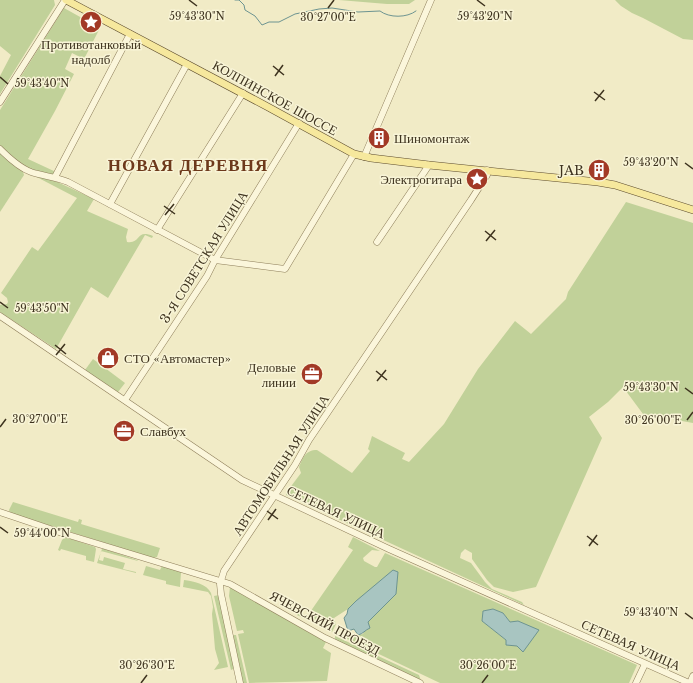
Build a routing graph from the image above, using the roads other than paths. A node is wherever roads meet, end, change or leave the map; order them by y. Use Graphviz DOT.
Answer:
graph roads {
  1 [pos="66,0"];
  2 [pos="431,0"];
  3 [pos="130,34"];
  4 [pos="187,64"];
  5 [pos="243,93"];
  6 [pos="0,102"];
  7 [pos="299,123"];
  8 [pos="0,149"];
  9 [pos="354,154"];
  10 [pos="364,157"];
  11 [pos="429,165"];
  12 [pos="487,170"];
  13 [pos="55,177"];
  14 [pos="110,204"];
  15 [pos="693,210"];
  16 [pos="157,230"];
  17 [pos="377,242"];
  18 [pos="215,260"];
  19 [pos="0,316"];
  20 [pos="125,400"];
  21 [pos="274,495"];
  22 [pos="0,512"];
  23 [pos="221,581"];
  24 [pos="645,664"];
  25 [pos="693,676"];
  26 [pos="240,683"];
  27 [pos="420,683"];
  28 [pos="636,683"];
  29 [pos="689,683"];
  1 -- 3 [label="main road, КОЛПИНСКОЕ ШОССЕ"];
  1 -- 6 [label="street"];
  2 -- 10 [label="street"];
  3 -- 4 [label="main road, КОЛПИНСКОЕ ШОССЕ"];
  3 -- 13 [label="street"];
  4 -- 5 [label="main road, КОЛПИНСКОЕ ШОССЕ"];
  4 -- 14 [label="street"];
  5 -- 7 [label="main road, КОЛПИНСКОЕ ШОССЕ"];
  5 -- 16 [label="street"];
  7 -- 9 [label="main road, КОЛПИНСКОЕ ШОССЕ"];
  7 -- 18 [label="street, 3-Я СОВЕТСКАЯ УЛИЦА"];
  8 -- 13 [label="street"];
  9 -- 10 [label="main road, КОЛПИНСКОЕ ШОССЕ"];
  9 -- 18 [label="street"];
  10 -- 11 [label="main road, КОЛПИНСКОЕ ШОССЕ"];
  11 -- 12 [label="main road, КОЛПИНСКОЕ ШОССЕ"];
  11 -- 17 [label="street"];
  12 -- 15 [label="main road, КОЛПИНСКОЕ ШОССЕ"];
  12 -- 21 [label="street, АВТОМОБИЛЬНАЯ УЛИЦА"];
  13 -- 14 [label="street"];
  14 -- 16 [label="street"];
  16 -- 18 [label="street"];
  18 -- 20 [label="street, 3-Я СОВЕТСКАЯ УЛИЦА"];
  19 -- 20 [label="street, СЕТЕВАЯ УЛИЦА"];
  20 -- 21 [label="street, СЕТЕВАЯ УЛИЦА"];
  21 -- 23 [label="street, АВТОМОБИЛЬНАЯ УЛИЦА"];
  21 -- 24 [label="street, СЕТЕВАЯ УЛИЦА"];
  22 -- 23 [label="street"];
  23 -- 26 [label="street"];
  23 -- 27 [label="street, ЯЧЕВСКИЙ ПРОЕЗД"];
  24 -- 28 [label="street"];
  24 -- 29 [label="street, СЕТЕВАЯ УЛИЦА"];
  25 -- 29 [label="street"];
}
